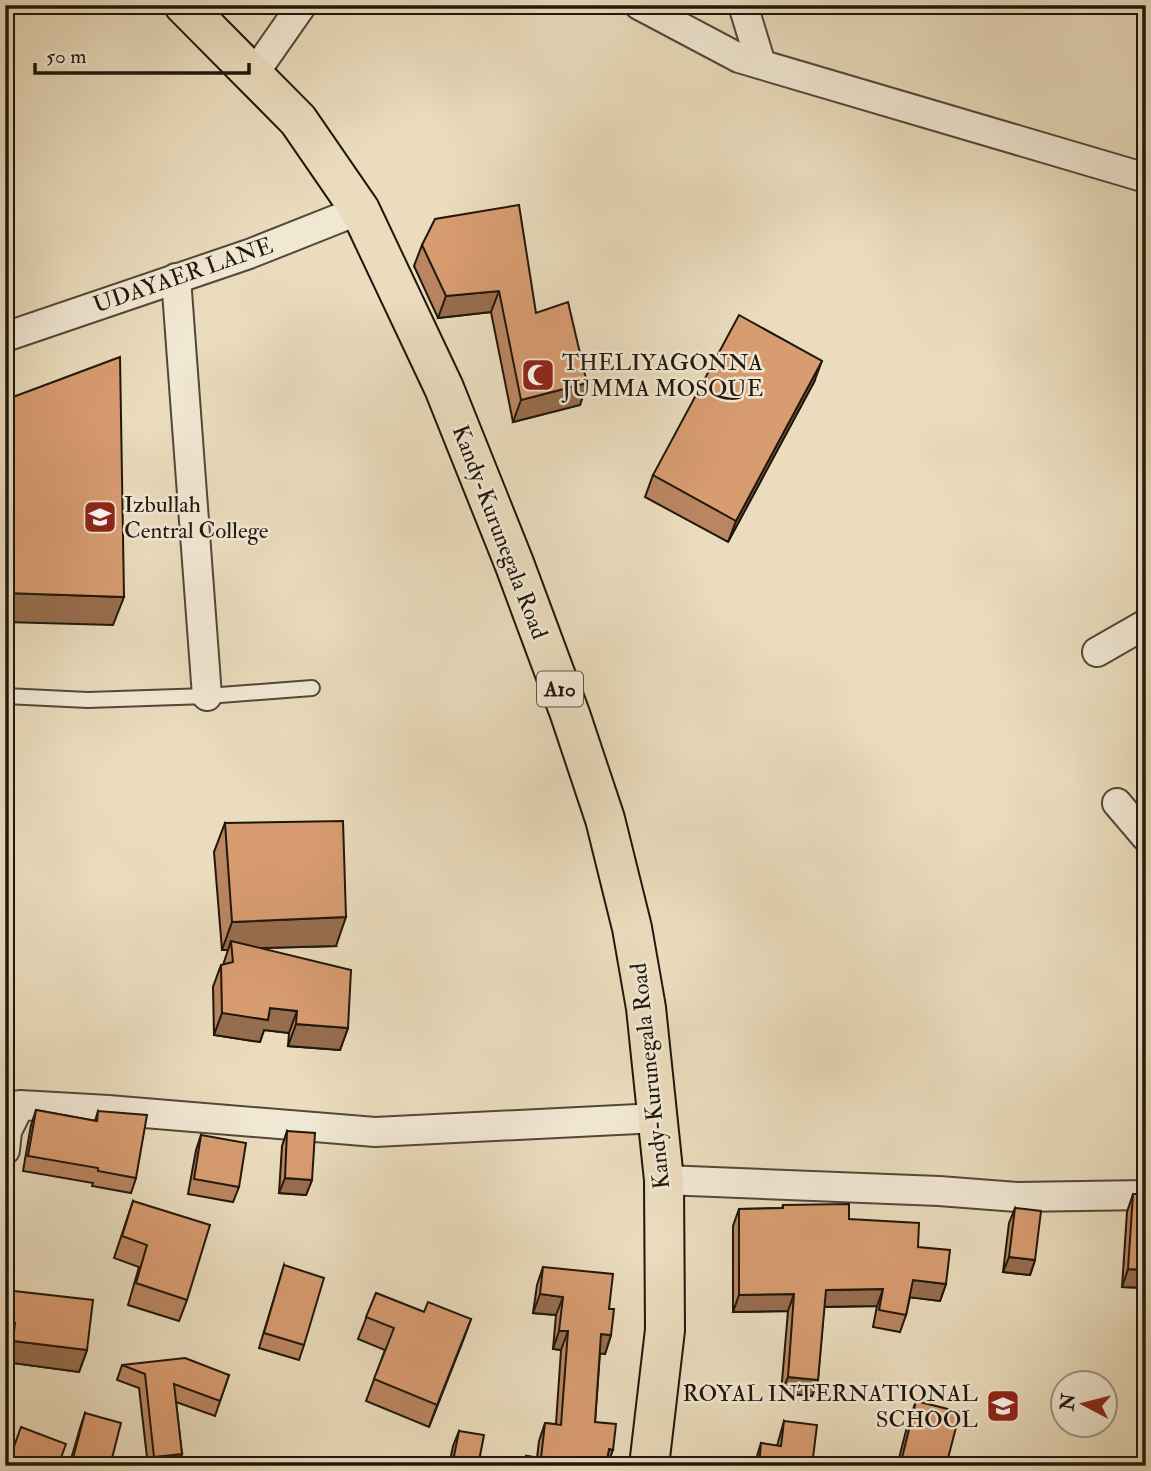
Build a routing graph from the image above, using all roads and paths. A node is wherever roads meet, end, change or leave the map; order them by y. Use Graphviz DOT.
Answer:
graph roads {
  1 [pos="184,5"];
  2 [pos="302,5"];
  3 [pos="639,5"];
  4 [pos="743,5"];
  5 [pos="761,64"];
  6 [pos="253,75"];
  7 [pos="1146,178"];
  8 [pos="360,210"];
  9 [pos="176,278"];
  10 [pos="5,337"];
  11 [pos="1146,624"];
  12 [pos="1097,652"];
  13 [pos="312,688"];
  14 [pos="5,696"];
  15 [pos="207,696"];
  16 [pos="1117,803"];
  17 [pos="1146,837"];
  18 [pos="659,1118"];
  19 [pos="5,1150"];
  20 [pos="664,1180"];
  21 [pos="1146,1195"];
  22 [pos="649,1466"];
  1 -- 6 [label="highway, Kandy-Kurunegala Road / A10"];
  2 -- 6 [label="street"];
  3 -- 5 [label="street"];
  4 -- 5 [label="street"];
  5 -- 7 [label="street"];
  6 -- 8 [label="highway, Kandy-Kurunegala Road / A10"];
  8 -- 9 [label="street, UDAYAER LANE"];
  8 -- 18 [label="highway, Kandy-Kurunegala Road / A10"];
  9 -- 10 [label="street, UDAYAER LANE"];
  9 -- 15 [label="street"];
  11 -- 12 [label="street"];
  13 -- 15 [label="lane"];
  14 -- 15 [label="lane"];
  16 -- 17 [label="street"];
  18 -- 19 [label="street"];
  18 -- 20 [label="highway, Kandy-Kurunegala Road / A10"];
  20 -- 21 [label="street"];
  20 -- 22 [label="highway, Kandy-Kurunegala Road / A10"];
}
